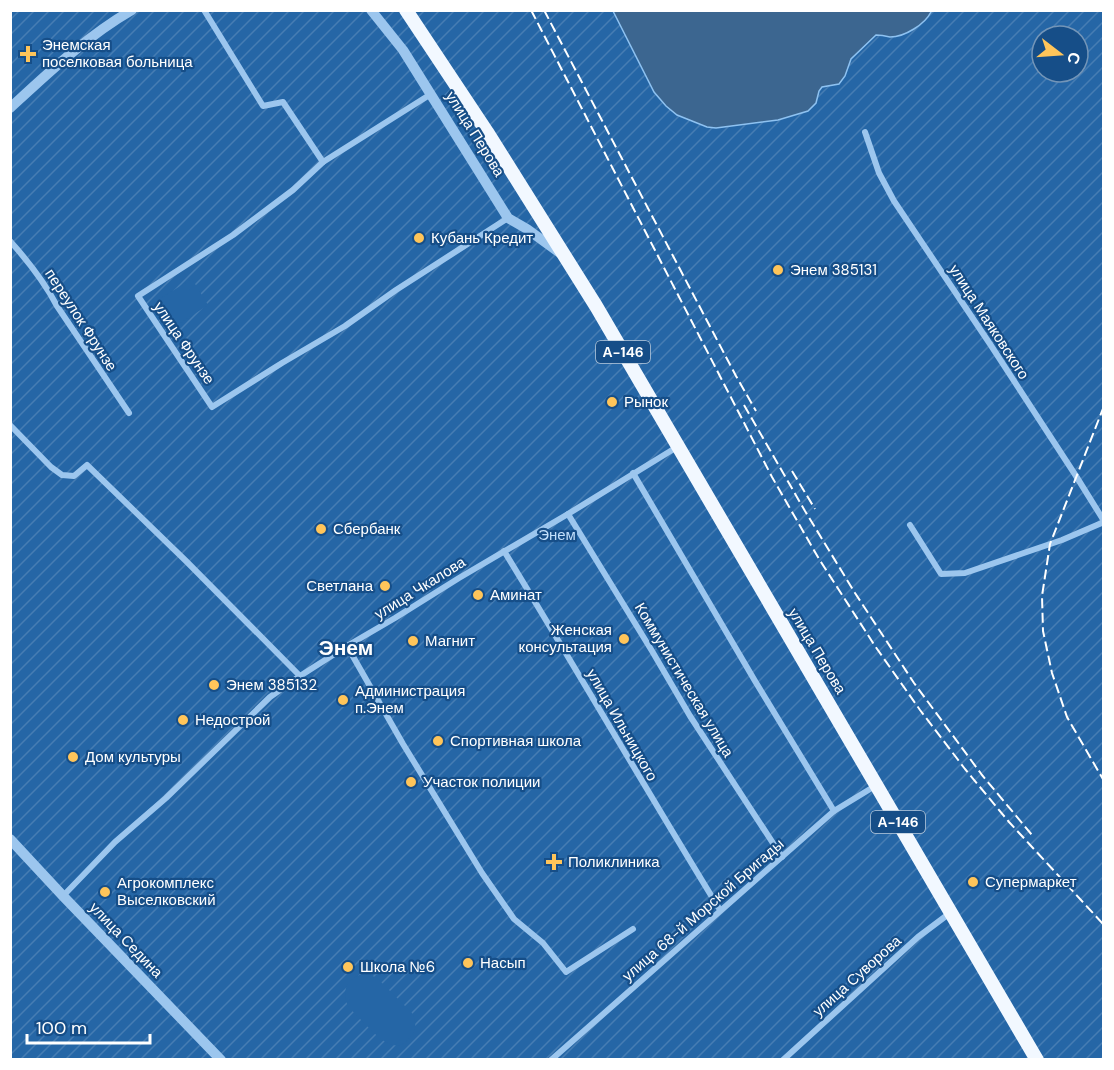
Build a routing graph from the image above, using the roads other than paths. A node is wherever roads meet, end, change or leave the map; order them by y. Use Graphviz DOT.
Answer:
graph roads {
  1 [pos="132,10"];
  2 [pos="204,10"];
  3 [pos="371,10"];
  4 [pos="406,10"];
  5 [pos="431,94"];
  6 [pos="10,108"];
  7 [pos="866,132"];
  8 [pos="323,162"];
  9 [pos="508,218"];
  10 [pos="10,241"];
  11 [pos="567,259"];
  12 [pos="129,413"];
  13 [pos="11,427"];
  14 [pos="677,447"];
  15 [pos="633,473"];
  16 [pos="568,514"];
  17 [pos="1104,521"];
  18 [pos="910,525"];
  19 [pos="504,551"];
  20 [pos="347,646"];
  21 [pos="300,676"];
  22 [pos="877,785"];
  23 [pos="834,811"];
  24 [pos="10,839"];
  25 [pos="782,857"];
  26 [pos="63,896"];
  27 [pos="720,910"];
  28 [pos="950,913"];
  29 [pos="633,929"];
  30 [pos="221,1059"];
  31 [pos="551,1059"];
  32 [pos="783,1059"];
  33 [pos="1037,1059"];
  1 -- 6 [label="street"];
  2 -- 8 [label="street"];
  3 -- 5 [label="street, улица Перова"];
  4 -- 11 [label="highway, улица Перова / А-146"];
  5 -- 8 [label="street, улица Фрунзе"];
  5 -- 9 [label="street, улица Перова"];
  7 -- 17 [label="street, улица Маяковского"];
  8 -- 9 [label="street, улица Фрунзе"];
  9 -- 11 [label="street, улица Перова"];
  10 -- 12 [label="street, переулок Фрунзе"];
  11 -- 14 [label="highway, улица Перова / А-146"];
  13 -- 21 [label="street"];
  14 -- 15 [label="street, улица Чкалова"];
  14 -- 22 [label="highway, улица Перова / А-146"];
  15 -- 16 [label="street, улица Чкалова"];
  15 -- 23 [label="street"];
  16 -- 19 [label="street, улица Чкалова"];
  16 -- 25 [label="street, Коммунистическая улица"];
  17 -- 18 [label="street"];
  19 -- 20 [label="street, улица Чкалова"];
  19 -- 27 [label="street, улица Ильницкого"];
  20 -- 21 [label="street, улица Чкалова"];
  20 -- 29 [label="street"];
  21 -- 26 [label="street, улица Чкалова"];
  22 -- 23 [label="street, улица 68-й Морской Бригады"];
  22 -- 28 [label="highway, улица Перова / А-146"];
  23 -- 25 [label="street, улица 68-й Морской Бригады"];
  24 -- 26 [label="street, улица Седина"];
  25 -- 27 [label="street, улица 68-й Морской Бригады"];
  26 -- 30 [label="street, улица Седина"];
  27 -- 31 [label="street, улица 68-й Морской Бригады"];
  28 -- 32 [label="street, улица Суворова"];
  28 -- 33 [label="highway, улица Перова / А-146"];
}
